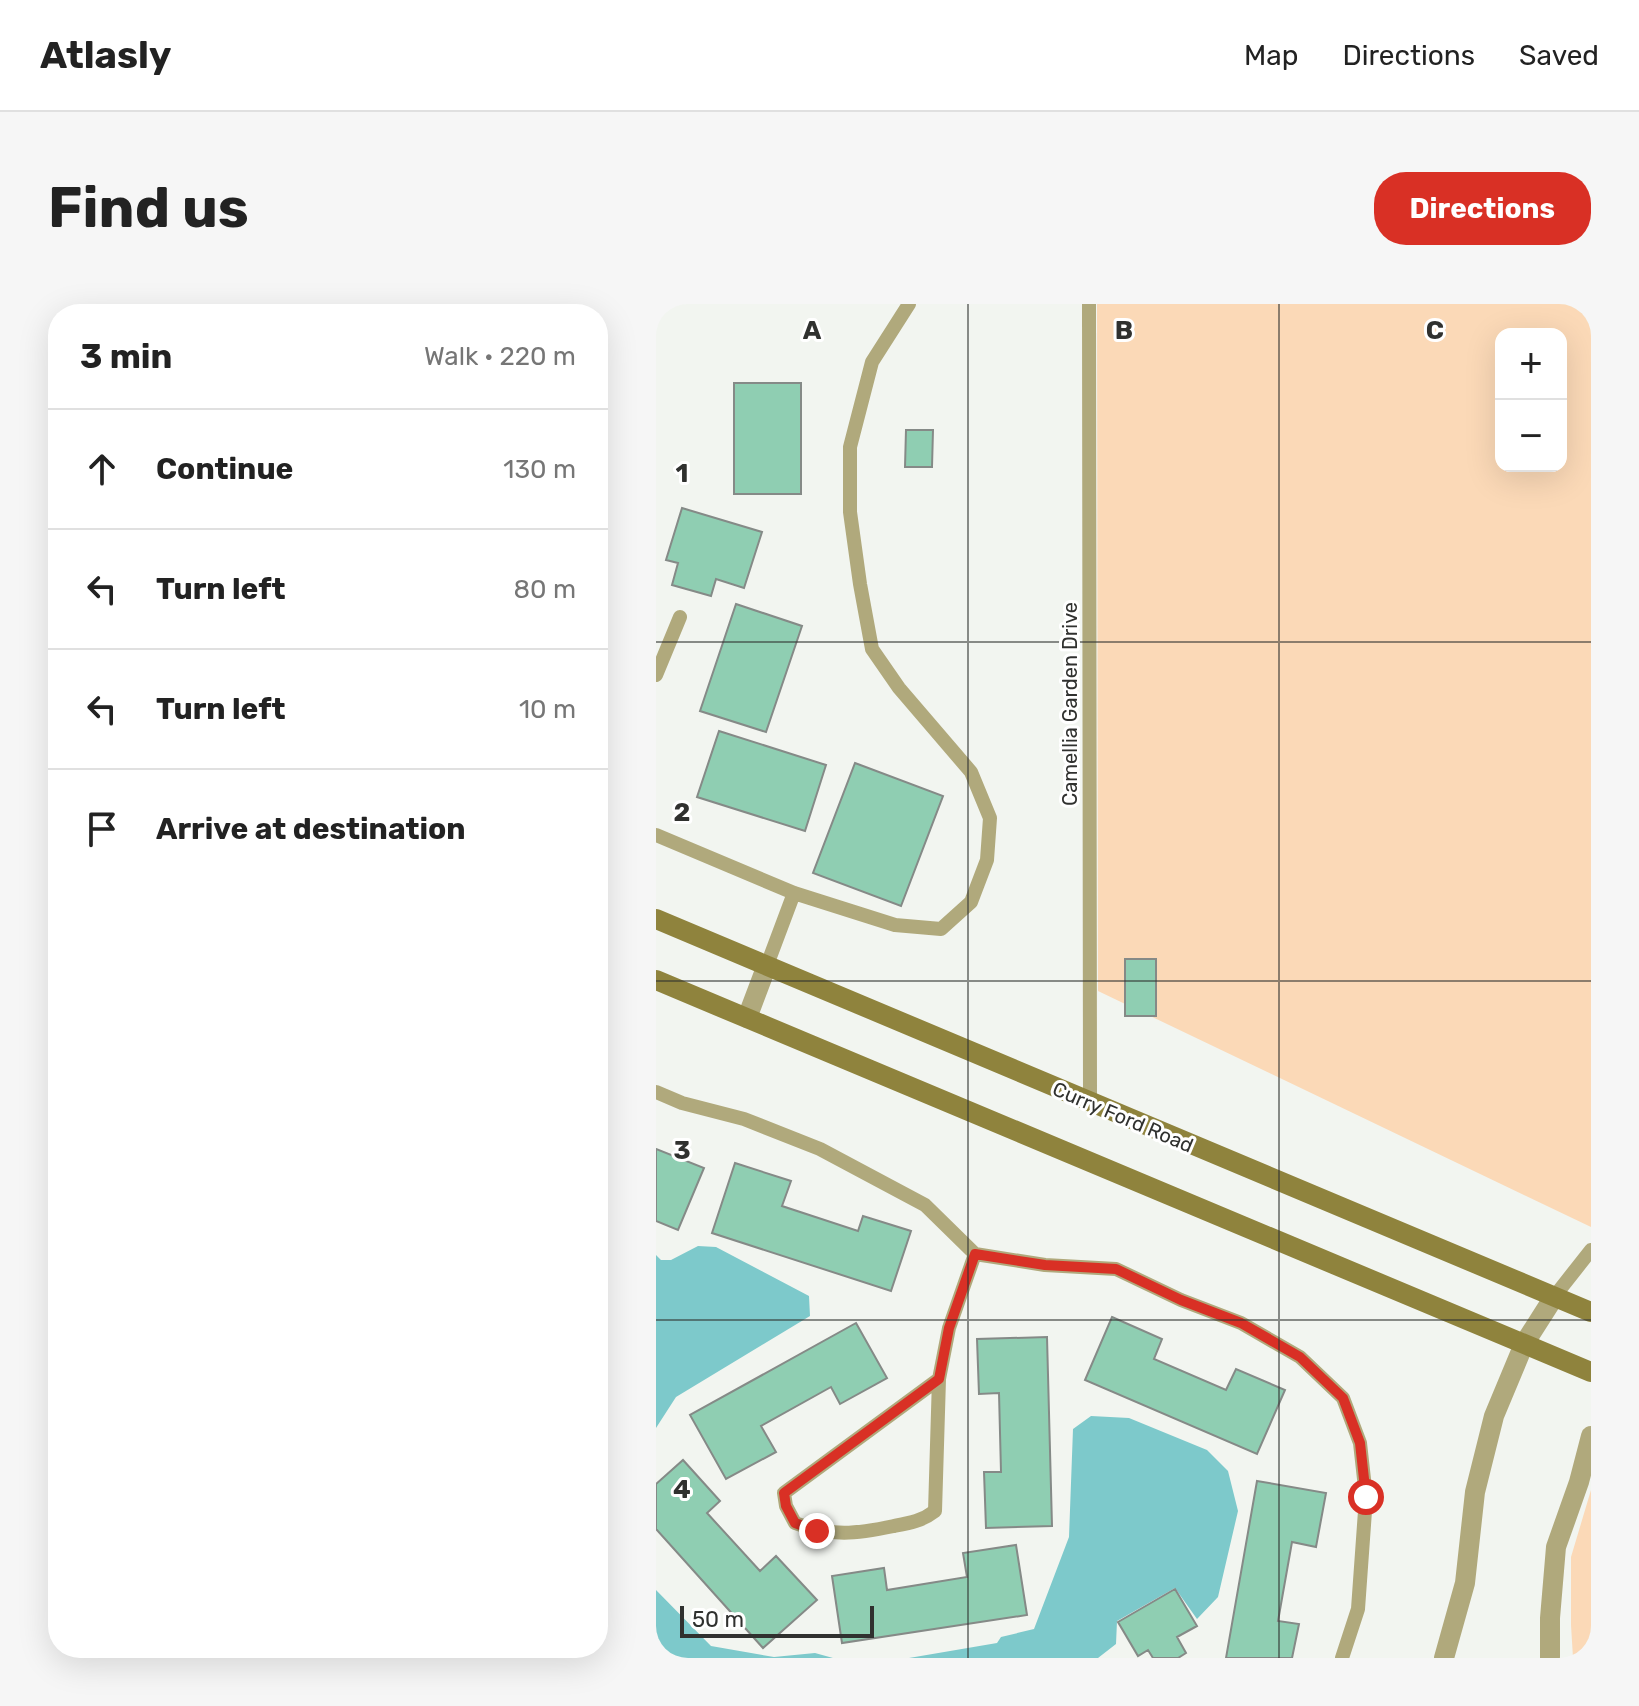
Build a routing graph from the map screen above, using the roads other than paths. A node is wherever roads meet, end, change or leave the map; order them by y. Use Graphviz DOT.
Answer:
graph roads {
  1 [pos="909,304"];
  2 [pos="1089,304"];
  3 [pos="680,617"];
  4 [pos="656,675"];
  5 [pos="656,835"];
  6 [pos="794,893"];
  7 [pos="656,919"];
  8 [pos="767,965"];
  9 [pos="656,980"];
  10 [pos="747,1018"];
  11 [pos="656,1092"];
  12 [pos="1090,1103"];
  13 [pos="1591,1250"];
  14 [pos="975,1254"];
  15 [pos="1554,1297"];
  16 [pos="1591,1312"];
  17 [pos="1524,1344"];
  18 [pos="1591,1372"];
  19 [pos="939,1379"];
  20 [pos="1591,1436"];
  21 [pos="1342,1658"];
  22 [pos="1444,1658"];
  23 [pos="1550,1658"];
  1 -- 6 [label="lane"];
  2 -- 12 [label="lane, Camellia Garden Drive"];
  3 -- 4 [label="lane"];
  5 -- 6 [label="lane"];
  6 -- 8 [label="lane"];
  7 -- 8 [label="main road, Curry Ford Road"];
  8 -- 10 [label="street"];
  8 -- 12 [label="main road, Curry Ford Road"];
  9 -- 10 [label="main road"];
  10 -- 17 [label="main road"];
  11 -- 14 [label="lane"];
  12 -- 15 [label="main road, Curry Ford Road"];
  13 -- 15 [label="lane"];
  14 -- 19 [label="lane"];
  14 -- 21 [label="lane"];
  15 -- 16 [label="main road, Curry Ford Road"];
  15 -- 17 [label="street"];
  17 -- 18 [label="main road"];
  17 -- 22 [label="street"];
  19 -- 19 [label="lane"];
  20 -- 23 [label="street"];
}
